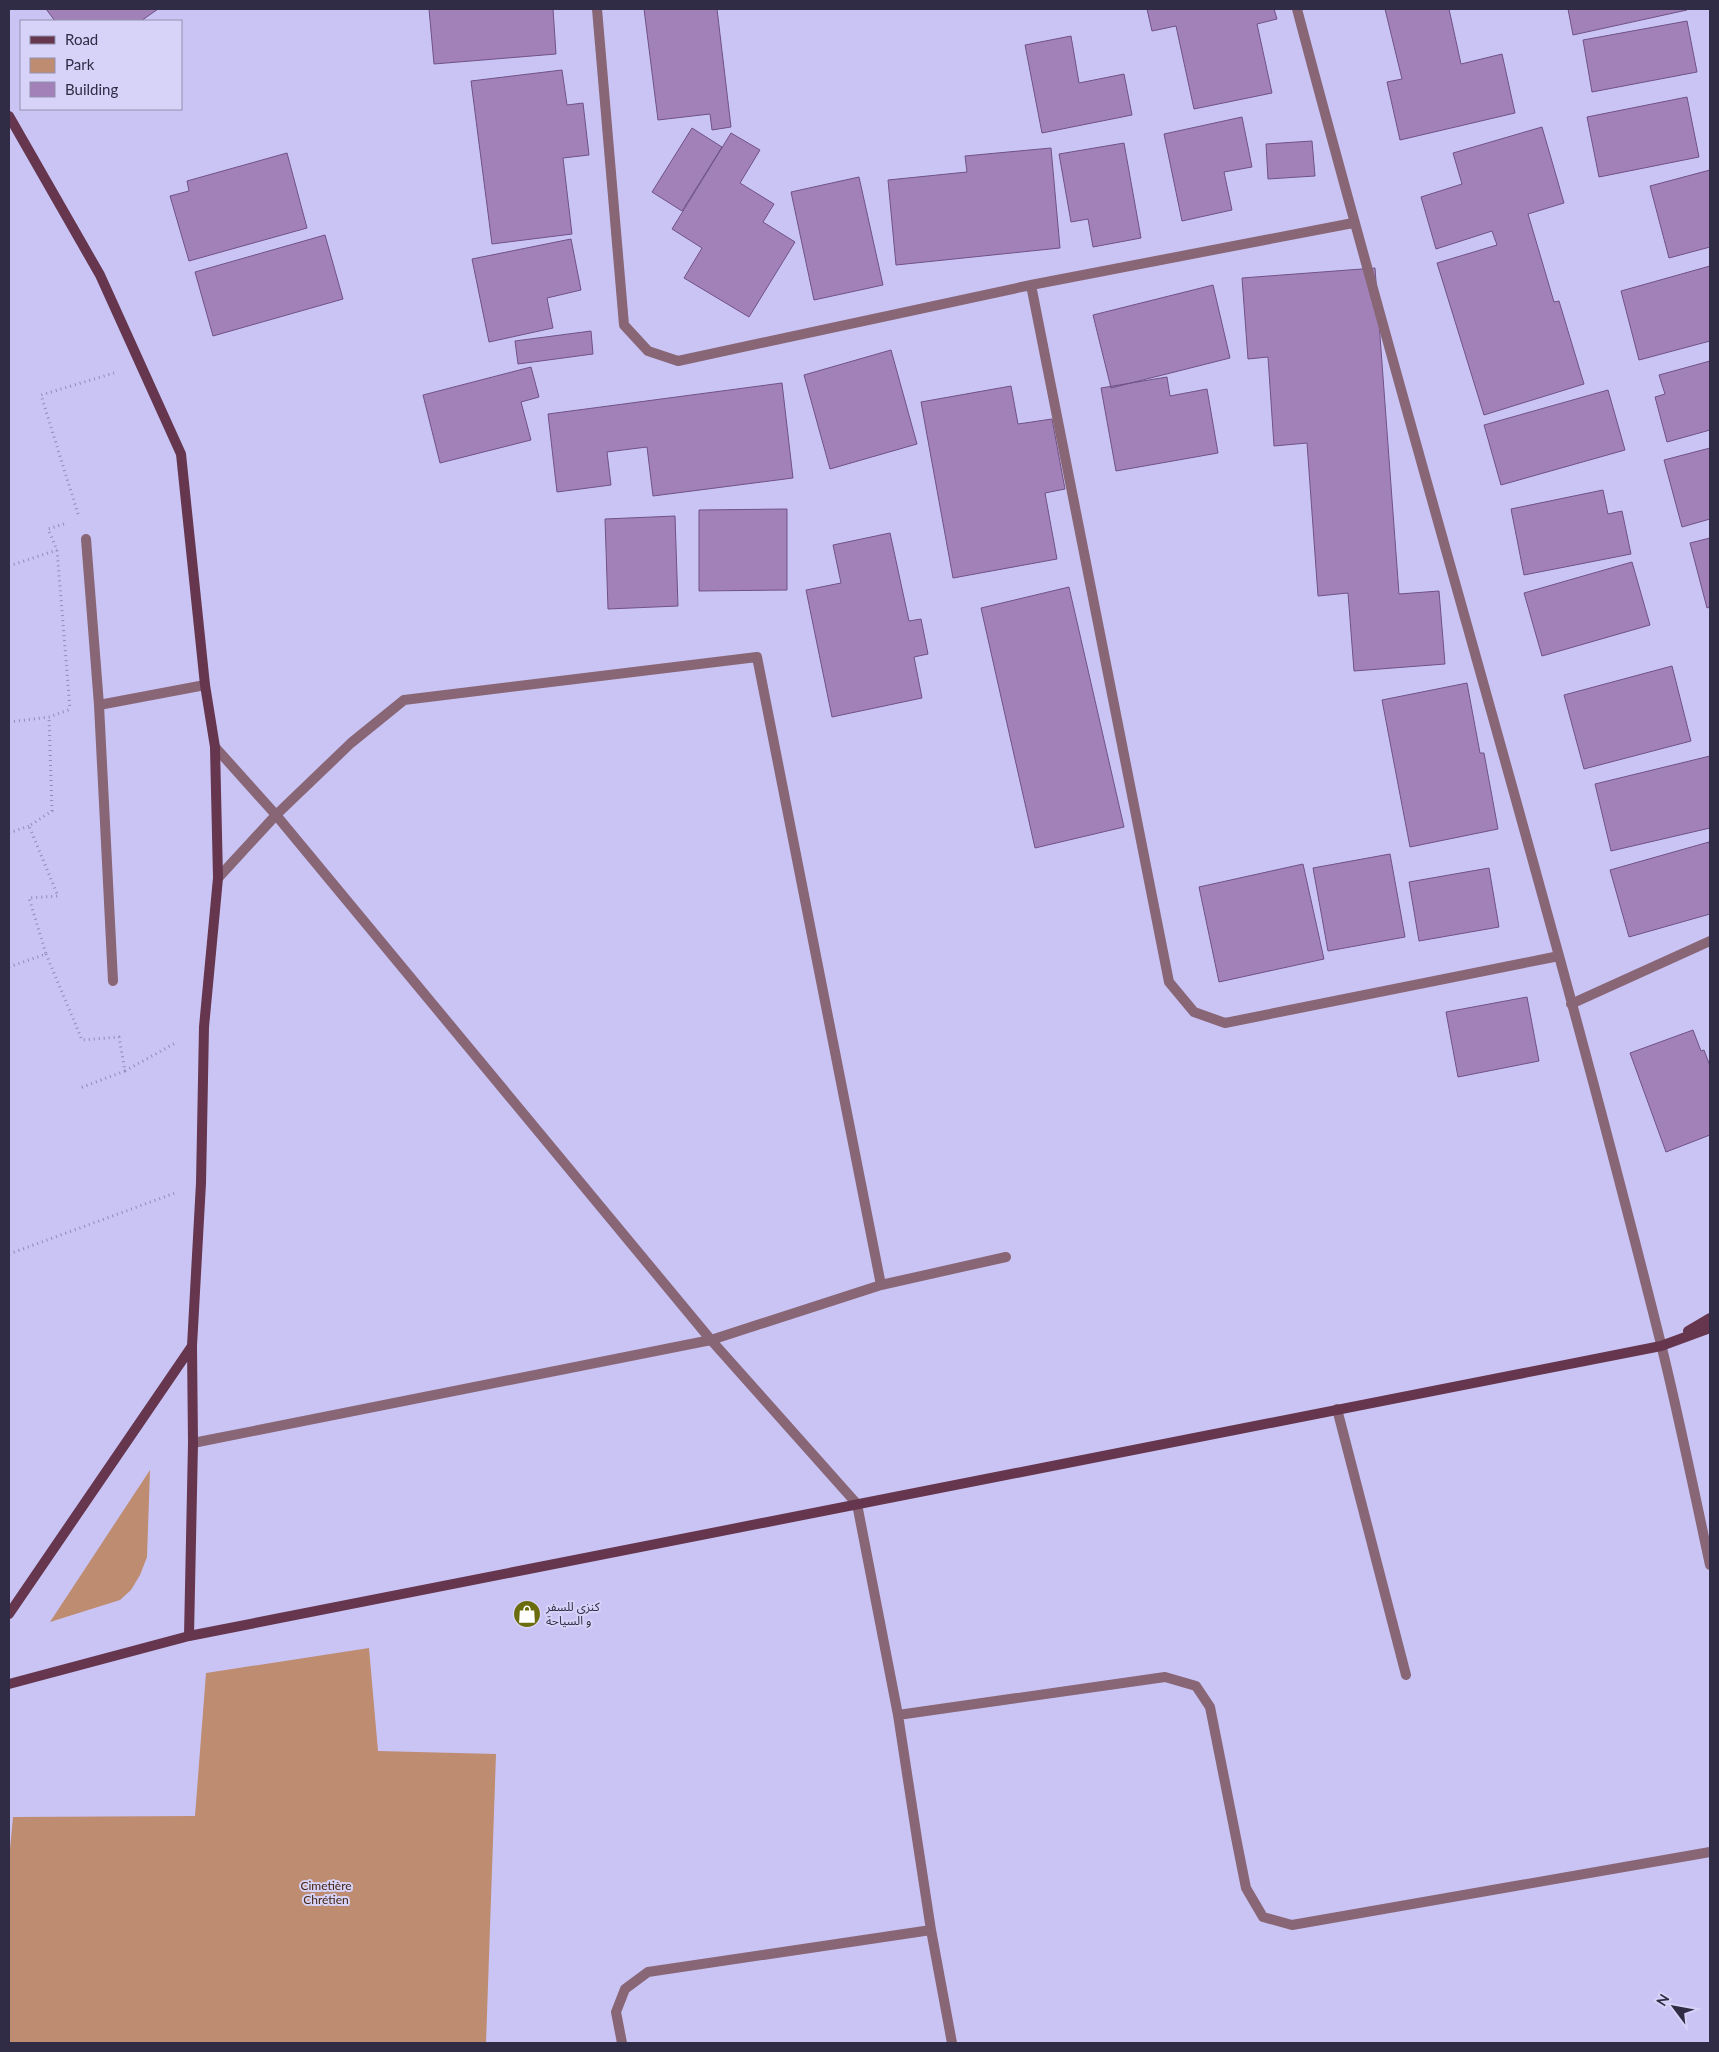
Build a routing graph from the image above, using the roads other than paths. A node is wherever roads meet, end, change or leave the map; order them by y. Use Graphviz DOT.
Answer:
graph roads {
  1 [pos="597,9"];
  2 [pos="1297,9"];
  3 [pos="9,116"];
  4 [pos="1353,223"];
  5 [pos="1030,285"];
  6 [pos="86,539"];
  7 [pos="205,685"];
  8 [pos="99,705"];
  9 [pos="215,747"];
  10 [pos="276,816"];
  11 [pos="218,878"];
  12 [pos="1710,941"];
  13 [pos="1559,956"];
  14 [pos="113,981"];
  15 [pos="1571,1004"];
  16 [pos="1006,1257"];
  17 [pos="881,1285"];
  18 [pos="1710,1318"];
  19 [pos="1710,1328"];
  20 [pos="711,1340"];
  21 [pos="192,1346"];
  22 [pos="1661,1346"];
  23 [pos="1337,1409"];
  24 [pos="194,1443"];
  25 [pos="857,1504"];
  26 [pos="1710,1565"];
  27 [pos="9,1614"];
  28 [pos="189,1636"];
  29 [pos="1406,1675"];
  30 [pos="9,1684"];
  31 [pos="898,1714"];
  32 [pos="1710,1852"];
  33 [pos="931,1930"];
  34 [pos="622,2043"];
  35 [pos="952,2043"];
  1 -- 5 [label="street"];
  2 -- 4 [label="street"];
  3 -- 7 [label="street"];
  4 -- 5 [label="street"];
  4 -- 13 [label="street"];
  5 -- 13 [label="street"];
  6 -- 8 [label="street"];
  7 -- 8 [label="street"];
  7 -- 9 [label="street"];
  8 -- 14 [label="street"];
  9 -- 10 [label="street"];
  9 -- 11 [label="street"];
  10 -- 11 [label="street"];
  10 -- 17 [label="street"];
  10 -- 20 [label="street"];
  11 -- 21 [label="street"];
  12 -- 15 [label="street"];
  13 -- 15 [label="street"];
  15 -- 22 [label="street"];
  16 -- 17 [label="street"];
  17 -- 20 [label="street"];
  18 -- 22 [label="street"];
  19 -- 22 [label="street"];
  20 -- 24 [label="street"];
  20 -- 25 [label="street"];
  21 -- 24 [label="street"];
  21 -- 27 [label="street"];
  22 -- 23 [label="street"];
  22 -- 26 [label="street"];
  23 -- 25 [label="street"];
  23 -- 29 [label="street"];
  24 -- 28 [label="street"];
  25 -- 28 [label="street"];
  25 -- 31 [label="street"];
  28 -- 30 [label="street"];
  31 -- 32 [label="street"];
  31 -- 33 [label="street"];
  33 -- 34 [label="street"];
  33 -- 35 [label="street"];
}
